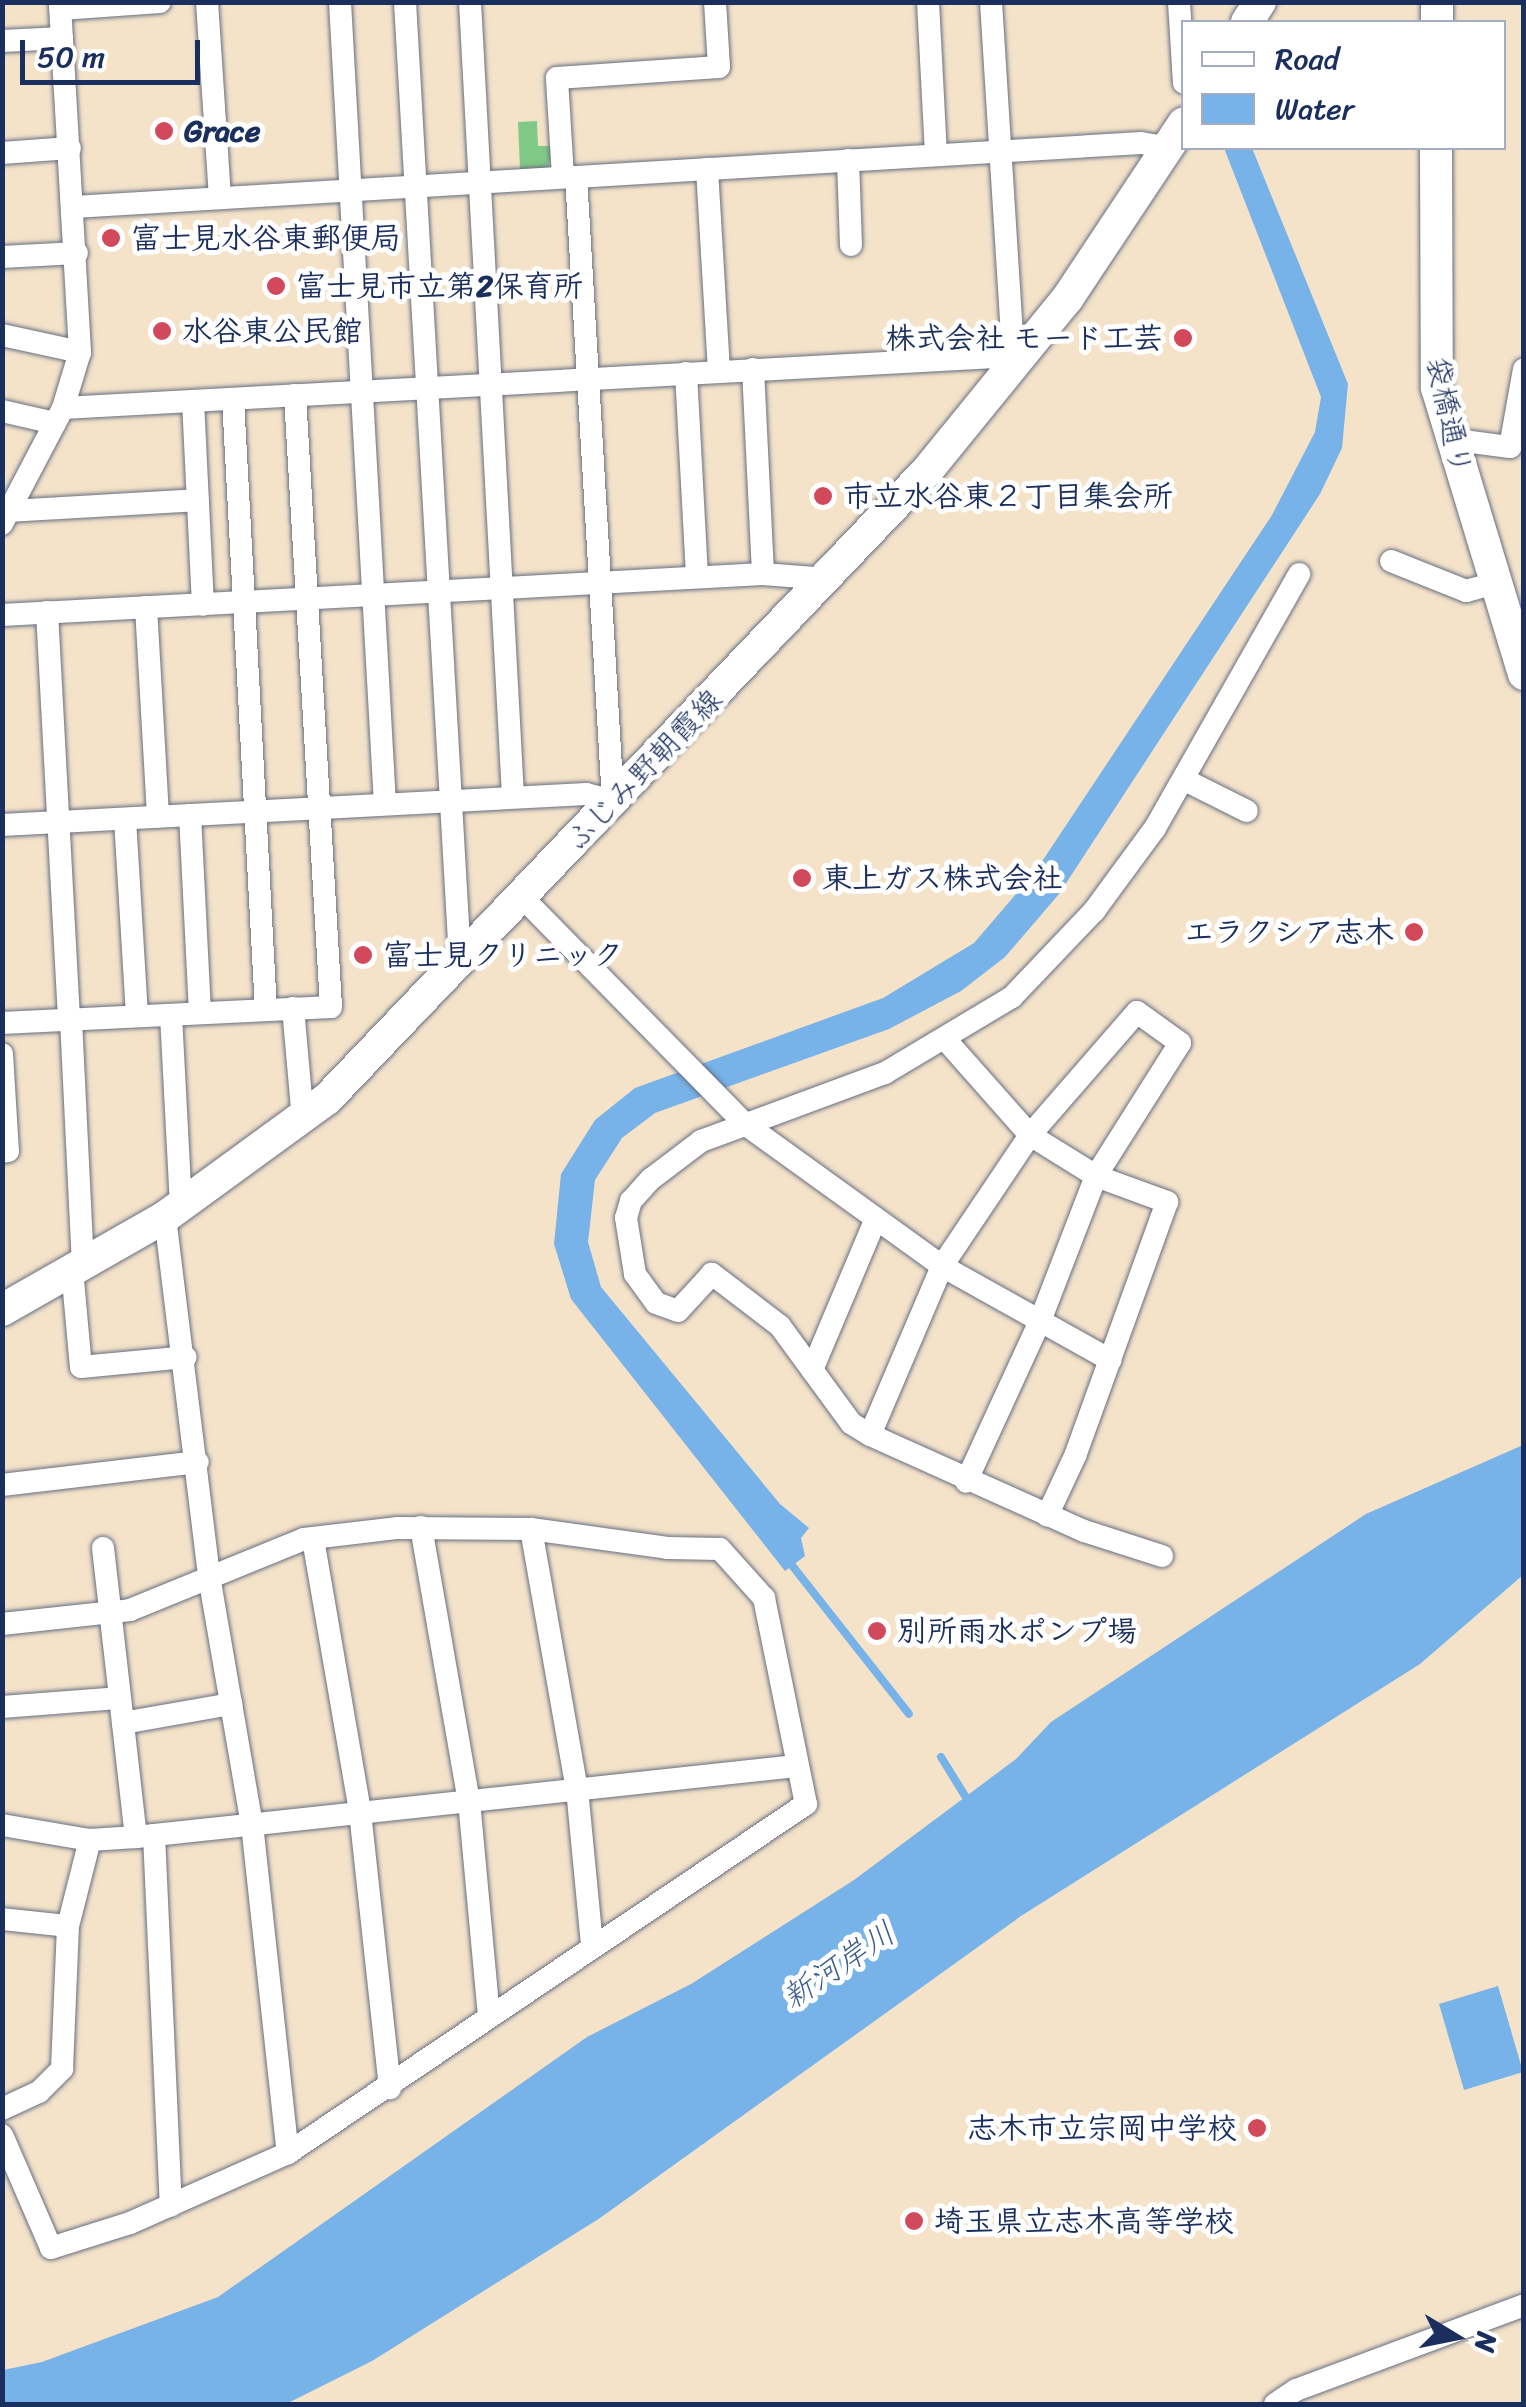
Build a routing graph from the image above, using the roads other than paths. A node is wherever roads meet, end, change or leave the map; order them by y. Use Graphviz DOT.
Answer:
graph roads {
  1 [pos="160,2"];
  2 [pos="208,2"];
  3 [pos="340,2"];
  4 [pos="405,2"];
  5 [pos="470,2"];
  6 [pos="716,2"];
  7 [pos="928,2"];
  8 [pos="991,2"];
  9 [pos="1179,2"];
  10 [pos="61,6"];
  11 [pos="1181,35"];
  12 [pos="62,38"];
  13 [pos="2,41"];
  14 [pos="1176,136"];
  15 [pos="70,148"];
  16 [pos="1436,150"];
  17 [pos="1000,152"];
  18 [pos="2,153"];
  19 [pos="936,155"];
  20 [pos="848,160"];
  21 [pos="708,169"];
  22 [pos="570,177"];
  23 [pos="480,182"];
  24 [pos="415,186"];
  25 [pos="350,190"];
  26 [pos="220,198"];
  27 [pos="74,207"];
  28 [pos="851,245"];
  29 [pos="77,253"];
  30 [pos="2,257"];
  31 [pos="2,335"];
  32 [pos="80,352"];
  33 [pos="1020,359"];
  34 [pos="754,369"];
  35 [pos="1524,369"];
  36 [pos="719,371"];
  37 [pos="686,373"];
  38 [pos="586,378"];
  39 [pos="491,384"];
  40 [pos="427,388"];
  41 [pos="362,391"];
  42 [pos="295,395"];
  43 [pos="234,399"];
  44 [pos="193,401"];
  45 [pos="2,410"];
  46 [pos="59,415"];
  47 [pos="1448,439"];
  48 [pos="198,500"];
  49 [pos="6,518"];
  50 [pos="1391,561"];
  51 [pos="763,574"];
  52 [pos="1299,574"];
  53 [pos="697,577"];
  54 [pos="828,579"];
  55 [pos="1494,583"];
  56 [pos="598,584"];
  57 [pos="502,589"];
  58 [pos="439,593"];
  59 [pos="373,596"];
  60 [pos="308,601"];
  61 [pos="243,604"];
  62 [pos="203,605"];
  63 [pos="146,608"];
  64 [pos="47,612"];
  65 [pos="2,615"];
  66 [pos="1524,674"];
  67 [pos="1185,780"];
  68 [pos="513,798"];
  69 [pos="450,801"];
  70 [pos="613,801"];
  71 [pos="385,804"];
  72 [pos="320,808"];
  73 [pos="1246,811"];
  74 [pos="254,812"];
  75 [pos="190,815"];
  76 [pos="158,817"];
  77 [pos="126,818"];
  78 [pos="58,822"];
  79 [pos="2,826"];
  80 [pos="521,896"];
  81 [pos="460,960"];
  82 [pos="292,1008"];
  83 [pos="266,1010"];
  84 [pos="200,1013"];
  85 [pos="171,1014"];
  86 [pos="137,1016"];
  87 [pos="70,1020"];
  88 [pos="2,1023"];
  89 [pos="945,1039"];
  90 [pos="2,1054"];
  91 [pos="304,1121"];
  92 [pos="745,1124"];
  93 [pos="1030,1135"];
  94 [pos="2,1152"];
  95 [pos="1096,1176"];
  96 [pos="173,1211"];
  97 [pos="876,1221"];
  98 [pos="77,1266"];
  99 [pos="942,1266"];
  100 [pos="2,1310"];
  101 [pos="1040,1321"];
  102 [pos="186,1357"];
  103 [pos="1110,1360"];
  104 [pos="812,1370"];
  105 [pos="870,1435"];
  106 [pos="198,1462"];
  107 [pos="966,1482"];
  108 [pos="2,1485"];
  109 [pos="1046,1516"];
  110 [pos="421,1527"];
  111 [pos="531,1529"];
  112 [pos="313,1539"];
  113 [pos="103,1548"];
  114 [pos="1162,1556"];
  115 [pos="210,1582"];
  116 [pos="110,1614"];
  117 [pos="2,1624"];
  118 [pos="118,1698"];
  119 [pos="231,1704"];
  120 [pos="2,1707"];
  121 [pos="123,1723"];
  122 [pos="796,1766"];
  123 [pos="576,1790"];
  124 [pos="470,1801"];
  125 [pos="360,1812"];
  126 [pos="252,1824"];
  127 [pos="2,1825"];
  128 [pos="145,1836"];
  129 [pos="90,1840"];
  130 [pos="2,1920"];
  131 [pos="68,1926"];
  132 [pos="592,1945"];
  133 [pos="489,2016"];
  134 [pos="390,2088"];
  135 [pos="2,2109"];
  136 [pos="2,2135"];
  137 [pos="288,2153"];
  138 [pos="171,2206"];
  139 [pos="1524,2305"];
  140 [pos="1275,2404"];
  1 -- 10 [label="street"];
  2 -- 26 [label="street"];
  3 -- 25 [label="street"];
  4 -- 24 [label="street"];
  5 -- 23 [label="street"];
  6 -- 22 [label="street"];
  7 -- 19 [label="street"];
  8 -- 17 [label="street"];
  9 -- 11 [label="street"];
  10 -- 12 [label="street"];
  12 -- 13 [label="street"];
  12 -- 15 [label="street"];
  14 -- 17 [label="street"];
  14 -- 33 [label="main road, ふじみ野朝霞線"];
  15 -- 18 [label="street"];
  15 -- 27 [label="street"];
  16 -- 47 [label="main road, 袋橋通り"];
  17 -- 19 [label="street"];
  17 -- 33 [label="street"];
  19 -- 20 [label="street"];
  20 -- 21 [label="street"];
  20 -- 28 [label="street"];
  21 -- 22 [label="street"];
  21 -- 36 [label="street"];
  22 -- 23 [label="street"];
  22 -- 38 [label="street"];
  23 -- 24 [label="street"];
  23 -- 39 [label="street"];
  24 -- 25 [label="street"];
  24 -- 40 [label="street"];
  25 -- 26 [label="street"];
  25 -- 41 [label="street"];
  26 -- 27 [label="street"];
  27 -- 29 [label="street"];
  29 -- 30 [label="street"];
  29 -- 32 [label="street"];
  31 -- 32 [label="street"];
  32 -- 46 [label="street"];
  33 -- 34 [label="street"];
  33 -- 54 [label="main road, ふじみ野朝霞線"];
  34 -- 36 [label="street"];
  34 -- 51 [label="street"];
  35 -- 47 [label="street"];
  36 -- 37 [label="street"];
  37 -- 38 [label="street"];
  37 -- 53 [label="street"];
  38 -- 39 [label="street"];
  38 -- 56 [label="street"];
  39 -- 40 [label="street"];
  39 -- 57 [label="street"];
  40 -- 41 [label="street"];
  40 -- 58 [label="street"];
  41 -- 42 [label="street"];
  41 -- 59 [label="street"];
  42 -- 43 [label="street"];
  42 -- 60 [label="street"];
  43 -- 44 [label="street"];
  43 -- 61 [label="street"];
  44 -- 46 [label="street"];
  44 -- 48 [label="street"];
  45 -- 46 [label="street"];
  46 -- 49 [label="street"];
  47 -- 55 [label="main road, 袋橋通り"];
  48 -- 49 [label="street"];
  48 -- 62 [label="street"];
  50 -- 55 [label="street"];
  51 -- 53 [label="street"];
  51 -- 54 [label="street"];
  52 -- 67 [label="street"];
  53 -- 56 [label="street"];
  54 -- 70 [label="main road, ふじみ野朝霞線"];
  55 -- 66 [label="main road, 袋橋通り"];
  56 -- 57 [label="street"];
  56 -- 70 [label="street"];
  57 -- 58 [label="street"];
  57 -- 68 [label="street"];
  58 -- 59 [label="street"];
  58 -- 69 [label="street"];
  59 -- 60 [label="street"];
  59 -- 71 [label="street"];
  60 -- 61 [label="street"];
  60 -- 72 [label="street"];
  61 -- 62 [label="street"];
  61 -- 74 [label="street"];
  62 -- 63 [label="street"];
  63 -- 64 [label="street"];
  63 -- 76 [label="street"];
  64 -- 65 [label="street"];
  64 -- 78 [label="street"];
  67 -- 73 [label="street"];
  67 -- 89 [label="street"];
  68 -- 69 [label="street"];
  68 -- 70 [label="street"];
  69 -- 71 [label="street"];
  69 -- 81 [label="street"];
  70 -- 80 [label="main road, ふじみ野朝霞線"];
  71 -- 72 [label="street"];
  72 -- 74 [label="street"];
  72 -- 82 [label="street"];
  74 -- 75 [label="street"];
  74 -- 83 [label="street"];
  75 -- 76 [label="street"];
  75 -- 84 [label="street"];
  76 -- 77 [label="street"];
  77 -- 78 [label="street"];
  77 -- 86 [label="street"];
  78 -- 79 [label="street"];
  78 -- 87 [label="street"];
  80 -- 81 [label="main road, ふじみ野朝霞線"];
  80 -- 92 [label="street"];
  81 -- 91 [label="main road, ふじみ野朝霞線"];
  82 -- 83 [label="street"];
  82 -- 91 [label="street"];
  83 -- 84 [label="street"];
  84 -- 85 [label="street"];
  85 -- 86 [label="street"];
  85 -- 96 [label="street"];
  86 -- 87 [label="street"];
  87 -- 88 [label="street"];
  87 -- 98 [label="street"];
  89 -- 92 [label="street"];
  89 -- 93 [label="street"];
  90 -- 94 [label="street"];
  91 -- 96 [label="main road, ふじみ野朝霞線"];
  92 -- 97 [label="street"];
  92 -- 104 [label="street"];
  93 -- 95 [label="street"];
  93 -- 95 [label="street"];
  93 -- 99 [label="street"];
  95 -- 101 [label="street"];
  95 -- 103 [label="street"];
  96 -- 98 [label="main road, ふじみ野朝霞線"];
  96 -- 102 [label="street"];
  97 -- 99 [label="street"];
  97 -- 104 [label="street"];
  98 -- 100 [label="main road, ふじみ野朝霞線"];
  98 -- 102 [label="street"];
  99 -- 101 [label="street"];
  99 -- 105 [label="street"];
  101 -- 103 [label="street"];
  101 -- 107 [label="street"];
  102 -- 106 [label="street"];
  103 -- 109 [label="street"];
  104 -- 105 [label="street"];
  105 -- 107 [label="street"];
  106 -- 108 [label="street"];
  106 -- 115 [label="street"];
  107 -- 109 [label="street"];
  109 -- 114 [label="street"];
  110 -- 111 [label="street"];
  110 -- 112 [label="street"];
  110 -- 124 [label="street"];
  111 -- 122 [label="street"];
  111 -- 123 [label="street"];
  112 -- 115 [label="street"];
  112 -- 125 [label="street"];
  113 -- 116 [label="street"];
  115 -- 116 [label="street"];
  115 -- 119 [label="street"];
  116 -- 117 [label="street"];
  116 -- 118 [label="street"];
  118 -- 120 [label="street"];
  118 -- 121 [label="street"];
  119 -- 121 [label="street"];
  119 -- 126 [label="street"];
  121 -- 128 [label="street"];
  122 -- 123 [label="street"];
  122 -- 132 [label="street"];
  123 -- 124 [label="street"];
  123 -- 132 [label="street"];
  124 -- 125 [label="street"];
  124 -- 133 [label="street"];
  125 -- 126 [label="street"];
  125 -- 134 [label="street"];
  126 -- 128 [label="street"];
  126 -- 137 [label="street"];
  127 -- 129 [label="street"];
  128 -- 129 [label="street"];
  128 -- 138 [label="street"];
  129 -- 131 [label="street"];
  130 -- 131 [label="street"];
  131 -- 135 [label="street"];
  132 -- 133 [label="street"];
  133 -- 134 [label="street"];
  134 -- 137 [label="street"];
  136 -- 138 [label="street"];
  137 -- 138 [label="street"];
  139 -- 140 [label="street"];
}
